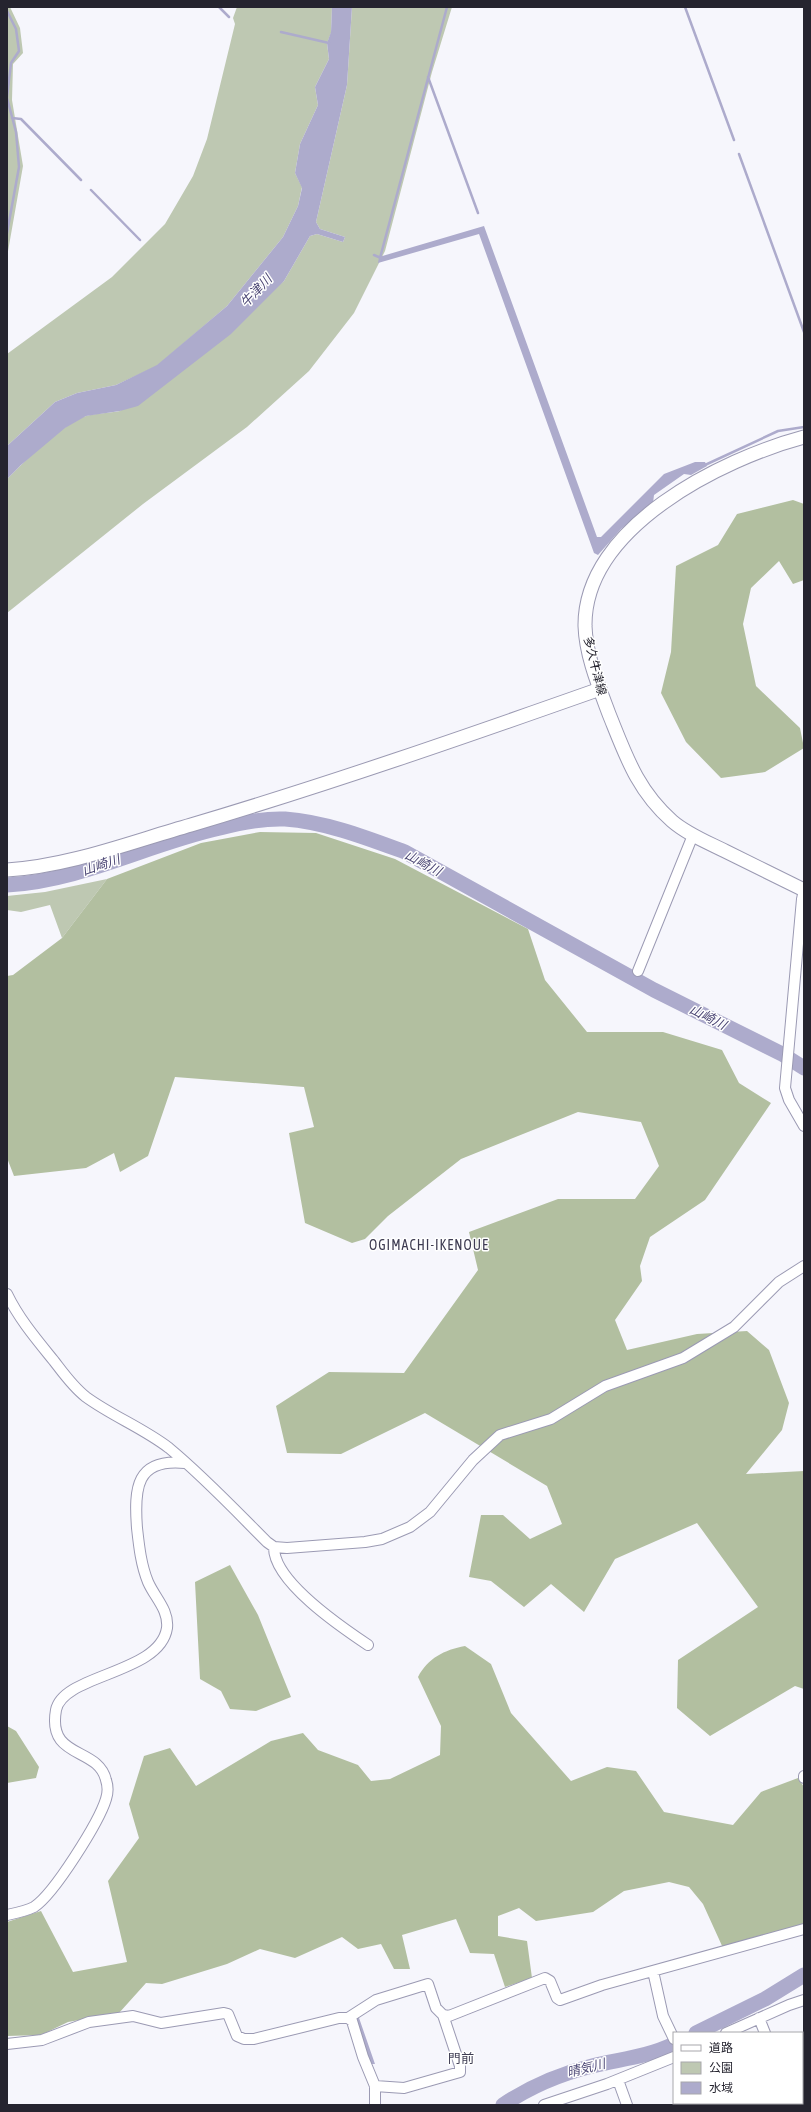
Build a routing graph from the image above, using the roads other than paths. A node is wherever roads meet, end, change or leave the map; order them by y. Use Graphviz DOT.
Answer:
graph roads {
  1 [pos="804,437"];
  2 [pos="600,689"];
  3 [pos="693,836"];
  4 [pos="7,870"];
  5 [pos="804,890"];
  6 [pos="638,971"];
  7 [pos="804,1126"];
  8 [pos="804,1266"];
  9 [pos="7,1294"];
  10 [pos="185,1463"];
  11 [pos="274,1547"];
  12 [pos="368,1645"];
  13 [pos="7,1915"];
  14 [pos="804,1929"];
  15 [pos="653,1971"];
  16 [pos="804,2000"];
  17 [pos="443,2016"];
  18 [pos="348,2018"];
  19 [pos="759,2018"];
  20 [pos="728,2032"];
  21 [pos="765,2032"];
  22 [pos="673,2036"];
  23 [pos="7,2044"];
  24 [pos="673,2057"];
  25 [pos="618,2080"];
  26 [pos="375,2086"];
  27 [pos="375,2105"];
  28 [pos="544,2105"];
  29 [pos="627,2105"];
  1 -- 2 [label="main road, 多久牛津線"];
  2 -- 3 [label="main road, 多久牛津線"];
  2 -- 4 [label="main road"];
  3 -- 5 [label="main road, 多久牛津線"];
  3 -- 6 [label="street"];
  5 -- 7 [label="street"];
  8 -- 11 [label="street"];
  9 -- 10 [label="street"];
  10 -- 11 [label="street"];
  10 -- 13 [label="street"];
  11 -- 12 [label="street"];
  14 -- 15 [label="street"];
  15 -- 17 [label="street"];
  15 -- 22 [label="street"];
  16 -- 19 [label="street"];
  17 -- 18 [label="street"];
  17 -- 26 [label="street"];
  18 -- 23 [label="street"];
  18 -- 26 [label="street"];
  19 -- 20 [label="street"];
  19 -- 21 [label="street"];
  24 -- 25 [label="street"];
  25 -- 28 [label="street"];
  25 -- 29 [label="street"];
  26 -- 27 [label="street"];
}
